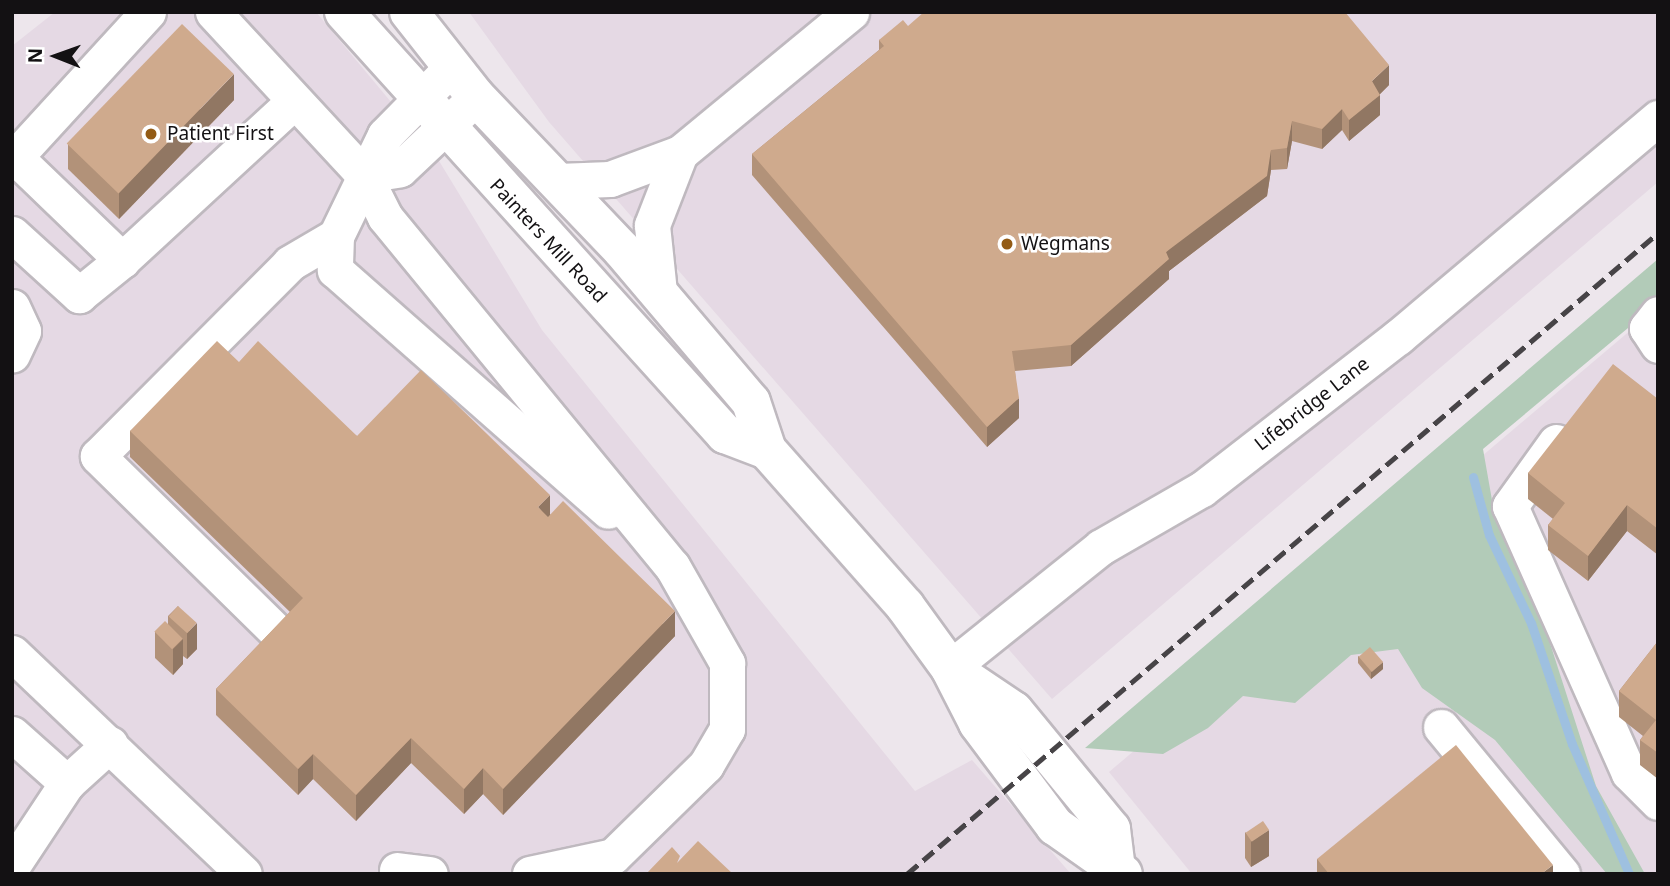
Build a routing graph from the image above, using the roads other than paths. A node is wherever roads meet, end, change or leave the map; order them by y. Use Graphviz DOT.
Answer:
graph roads {
  1 [pos="148,12"];
  2 [pos="213,12"];
  3 [pos="344,12"];
  4 [pos="409,12"];
  5 [pos="852,12"];
  6 [pos="451,68"];
  7 [pos="476,97"];
  8 [pos="420,99"];
  9 [pos="292,103"];
  10 [pos="1658,118"];
  11 [pos="443,128"];
  12 [pos="680,153"];
  13 [pos="14,157"];
  14 [pos="364,175"];
  15 [pos="558,181"];
  16 [pos="12,233"];
  17 [pos="336,236"];
  18 [pos="122,260"];
  19 [pos="660,292"];
  20 [pos="12,307"];
  21 [pos="1658,314"];
  22 [pos="1658,345"];
  23 [pos="12,355"];
  24 [pos="1576,415"];
  25 [pos="767,450"];
  26 [pos="672,566"];
  27 [pos="286,641"];
  28 [pos="12,653"];
  29 [pos="950,668"];
  30 [pos="1441,727"];
  31 [pos="12,734"];
  32 [pos="110,744"];
  33 [pos="67,783"];
  34 [pos="1658,802"];
  35 [pos="12,866"];
  36 [pos="1119,869"];
  37 [pos="244,874"];
  38 [pos="530,874"];
  39 [pos="1562,874"];
  1 -- 13 [label="street"];
  2 -- 9 [label="street"];
  3 -- 8 [label="main road, Painters Mill Road"];
  4 -- 6 [label="main road, Painters Mill Road"];
  5 -- 12 [label="street"];
  6 -- 7 [label="main road, Painters Mill Road"];
  6 -- 8 [label="street"];
  7 -- 11 [label="street"];
  7 -- 15 [label="main road, Painters Mill Road"];
  8 -- 11 [label="main road, Painters Mill Road"];
  8 -- 14 [label="street"];
  9 -- 14 [label="street"];
  9 -- 18 [label="street"];
  10 -- 29 [label="street, Lifebridge Lane"];
  11 -- 14 [label="street"];
  11 -- 25 [label="main road, Painters Mill Road"];
  12 -- 15 [label="street"];
  12 -- 19 [label="street"];
  13 -- 18 [label="street"];
  14 -- 17 [label="street"];
  14 -- 26 [label="street"];
  15 -- 19 [label="main road, Painters Mill Road"];
  16 -- 18 [label="street"];
  17 -- 26 [label="street"];
  17 -- 27 [label="street"];
  19 -- 25 [label="main road, Painters Mill Road"];
  20 -- 23 [label="street"];
  21 -- 22 [label="street"];
  24 -- 34 [label="street"];
  25 -- 29 [label="main road, Painters Mill Road"];
  26 -- 38 [label="street"];
  28 -- 32 [label="street"];
  29 -- 36 [label="main road, Painters Mill Road"];
  30 -- 39 [label="street"];
  31 -- 33 [label="street"];
  32 -- 33 [label="street"];
  32 -- 37 [label="street"];
  33 -- 35 [label="street"];
}
